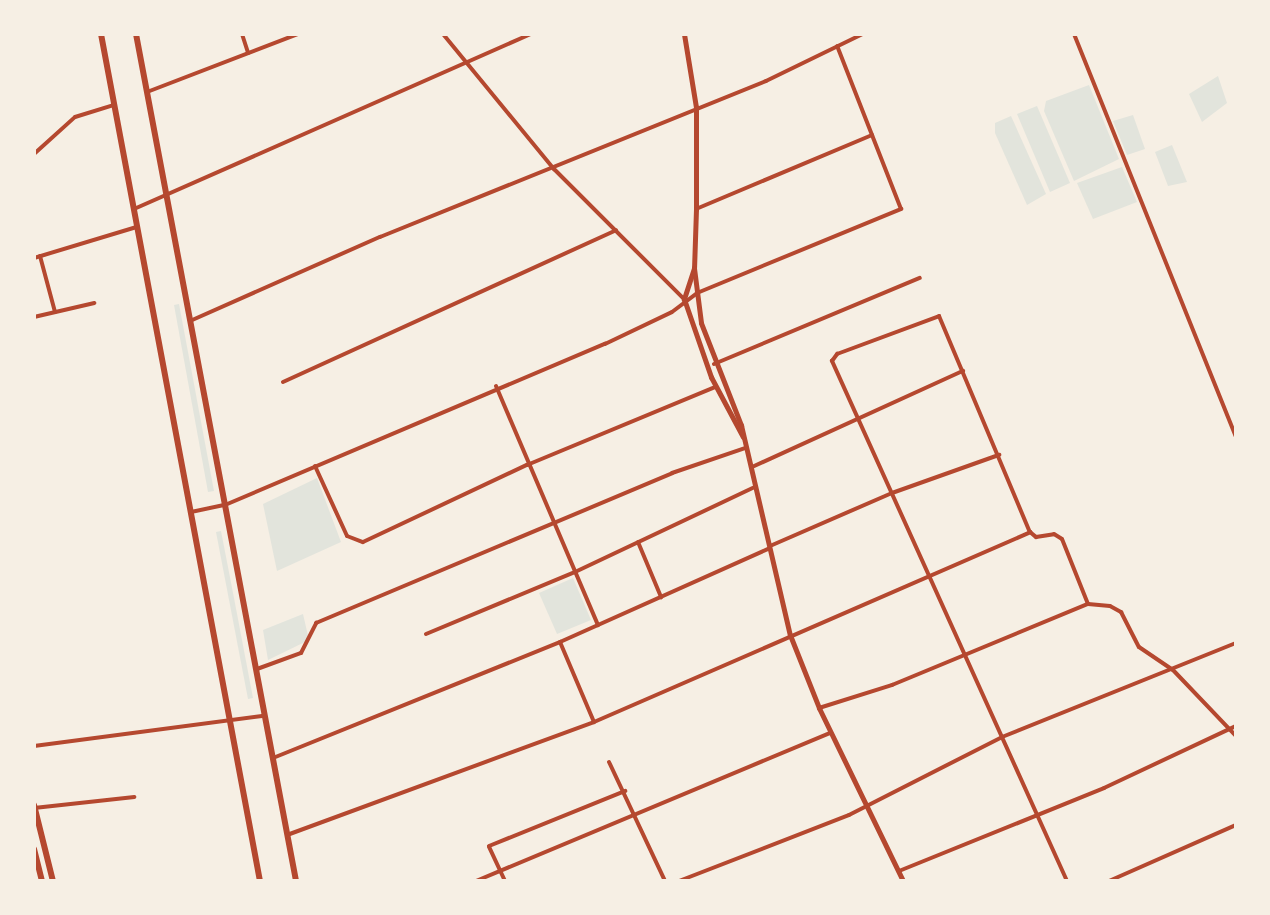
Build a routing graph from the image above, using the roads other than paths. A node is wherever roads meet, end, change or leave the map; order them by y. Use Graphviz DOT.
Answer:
graph roads {
  1 [pos="101,34"];
  2 [pos="136,34"];
  3 [pos="242,34"];
  4 [pos="298,34"];
  5 [pos="443,34"];
  6 [pos="530,34"];
  7 [pos="684,34"];
  8 [pos="863,34"];
  9 [pos="1074,34"];
  10 [pos="837,46"];
  11 [pos="248,53"];
  12 [pos="468,61"];
  13 [pos="147,93"];
  14 [pos="114,105"];
  15 [pos="696,107"];
  16 [pos="872,135"];
  17 [pos="34,154"];
  18 [pos="554,169"];
  19 [pos="167,193"];
  20 [pos="134,209"];
  21 [pos="696,209"];
  22 [pos="137,227"];
  23 [pos="616,230"];
  24 [pos="37,257"];
  25 [pos="694,268"];
  26 [pos="920,278"];
  27 [pos="697,293"];
  28 [pos="684,299"];
  29 [pos="94,303"];
  30 [pos="55,313"];
  31 [pos="34,317"];
  32 [pos="190,321"];
  33 [pos="714,364"];
  34 [pos="963,371"];
  35 [pos="715,376"];
  36 [pos="283,382"];
  37 [pos="496,386"];
  38 [pos="715,387"];
  39 [pos="858,417"];
  40 [pos="1236,436"];
  41 [pos="743,438"];
  42 [pos="745,448"];
  43 [pos="999,455"];
  44 [pos="527,465"];
  45 [pos="315,466"];
  46 [pos="749,468"];
  47 [pos="753,488"];
  48 [pos="892,493"];
  49 [pos="225,505"];
  50 [pos="191,512"];
  51 [pos="554,524"];
  52 [pos="1030,532"];
  53 [pos="638,542"];
  54 [pos="768,548"];
  55 [pos="575,572"];
  56 [pos="930,577"];
  57 [pos="661,597"];
  58 [pos="1088,604"];
  59 [pos="598,625"];
  60 [pos="426,634"];
  61 [pos="790,635"];
  62 [pos="560,642"];
  63 [pos="1236,643"];
  64 [pos="965,656"];
  65 [pos="254,670"];
  66 [pos="1173,670"];
  67 [pos="819,708"];
  68 [pos="262,716"];
  69 [pos="229,722"];
  70 [pos="594,722"];
  71 [pos="1236,726"];
  72 [pos="1230,729"];
  73 [pos="830,733"];
  74 [pos="1236,736"];
  75 [pos="1002,737"];
  76 [pos="34,746"];
  77 [pos="271,759"];
  78 [pos="609,762"];
  79 [pos="625,791"];
  80 [pos="134,797"];
  81 [pos="865,806"];
  82 [pos="34,807"];
  83 [pos="636,813"];
  84 [pos="1036,816"];
  85 [pos="1236,825"];
  86 [pos="287,835"];
  87 [pos="34,849"];
  88 [pos="500,871"];
  89 [pos="899,871"];
  90 [pos="42,881"];
  91 [pos="53,881"];
  92 [pos="260,881"];
  93 [pos="296,881"];
  94 [pos="476,881"];
  95 [pos="505,881"];
  96 [pos="665,881"];
  97 [pos="679,881"];
  98 [pos="903,881"];
  99 [pos="1067,881"];
  100 [pos="1109,881"];
  1 -- 14 [label="main road"];
  2 -- 13 [label="main road"];
  3 -- 11 [label="street"];
  4 -- 11 [label="street"];
  5 -- 12 [label="street"];
  6 -- 12 [label="street"];
  7 -- 15 [label="street"];
  8 -- 10 [label="street"];
  9 -- 40 [label="street"];
  10 -- 15 [label="street"];
  10 -- 16 [label="street"];
  11 -- 13 [label="street"];
  12 -- 18 [label="street"];
  12 -- 19 [label="street"];
  13 -- 19 [label="main road"];
  14 -- 17 [label="street"];
  14 -- 20 [label="main road"];
  15 -- 18 [label="street"];
  15 -- 21 [label="street"];
  16 -- 21 [label="street"];
  16 -- 27 [label="street"];
  18 -- 23 [label="street"];
  18 -- 32 [label="street"];
  19 -- 20 [label="street"];
  19 -- 32 [label="main road"];
  20 -- 22 [label="main road"];
  21 -- 25 [label="street"];
  22 -- 24 [label="street"];
  22 -- 50 [label="main road"];
  23 -- 28 [label="street"];
  23 -- 36 [label="street"];
  24 -- 30 [label="street"];
  25 -- 27 [label="street"];
  25 -- 28 [label="street"];
  26 -- 33 [label="street"];
  27 -- 28 [label="street"];
  27 -- 33 [label="street"];
  28 -- 35 [label="street"];
  28 -- 37 [label="street"];
  29 -- 30 [label="street"];
  30 -- 31 [label="street"];
  32 -- 49 [label="main road"];
  33 -- 35 [label="street"];
  34 -- 39 [label="street"];
  34 -- 39 [label="street"];
  34 -- 43 [label="street"];
  35 -- 38 [label="street"];
  35 -- 41 [label="street"];
  37 -- 44 [label="street"];
  37 -- 45 [label="street"];
  38 -- 41 [label="street"];
  38 -- 44 [label="street"];
  39 -- 46 [label="street"];
  39 -- 48 [label="street"];
  41 -- 42 [label="street"];
  42 -- 46 [label="street"];
  42 -- 51 [label="street"];
  43 -- 48 [label="street"];
  43 -- 52 [label="street"];
  44 -- 45 [label="street"];
  44 -- 51 [label="street"];
  45 -- 49 [label="street"];
  46 -- 47 [label="street"];
  47 -- 53 [label="street"];
  47 -- 54 [label="street"];
  48 -- 54 [label="street"];
  48 -- 56 [label="street"];
  49 -- 50 [label="street"];
  49 -- 65 [label="main road"];
  50 -- 69 [label="main road"];
  51 -- 55 [label="street"];
  51 -- 65 [label="street"];
  52 -- 56 [label="street"];
  52 -- 58 [label="street"];
  53 -- 55 [label="street"];
  53 -- 57 [label="street"];
  54 -- 57 [label="street"];
  54 -- 61 [label="street"];
  55 -- 59 [label="street"];
  55 -- 60 [label="street"];
  56 -- 61 [label="street"];
  56 -- 64 [label="street"];
  57 -- 59 [label="street"];
  58 -- 64 [label="street"];
  58 -- 66 [label="street"];
  59 -- 62 [label="street"];
  61 -- 67 [label="street"];
  61 -- 70 [label="street"];
  62 -- 70 [label="street"];
  62 -- 77 [label="street"];
  63 -- 66 [label="street"];
  64 -- 67 [label="street"];
  64 -- 75 [label="street"];
  65 -- 68 [label="main road"];
  66 -- 72 [label="street"];
  66 -- 75 [label="street"];
  67 -- 73 [label="street"];
  68 -- 69 [label="street"];
  68 -- 77 [label="main road"];
  69 -- 76 [label="street"];
  69 -- 92 [label="main road"];
  70 -- 86 [label="street"];
  71 -- 72 [label="street"];
  72 -- 74 [label="street"];
  72 -- 84 [label="street"];
  73 -- 81 [label="street"];
  73 -- 83 [label="street"];
  75 -- 81 [label="street"];
  75 -- 84 [label="street"];
  77 -- 86 [label="main road"];
  78 -- 79 [label="street"];
  79 -- 83 [label="street"];
  79 -- 88 [label="street"];
  80 -- 82 [label="street"];
  81 -- 89 [label="street"];
  81 -- 97 [label="street"];
  82 -- 91 [label="main road"];
  83 -- 88 [label="street"];
  83 -- 96 [label="street"];
  84 -- 89 [label="street"];
  84 -- 99 [label="street"];
  85 -- 100 [label="street"];
  86 -- 93 [label="main road"];
  87 -- 90 [label="main road"];
  88 -- 94 [label="street"];
  88 -- 95 [label="street"];
  89 -- 98 [label="street"];
}
